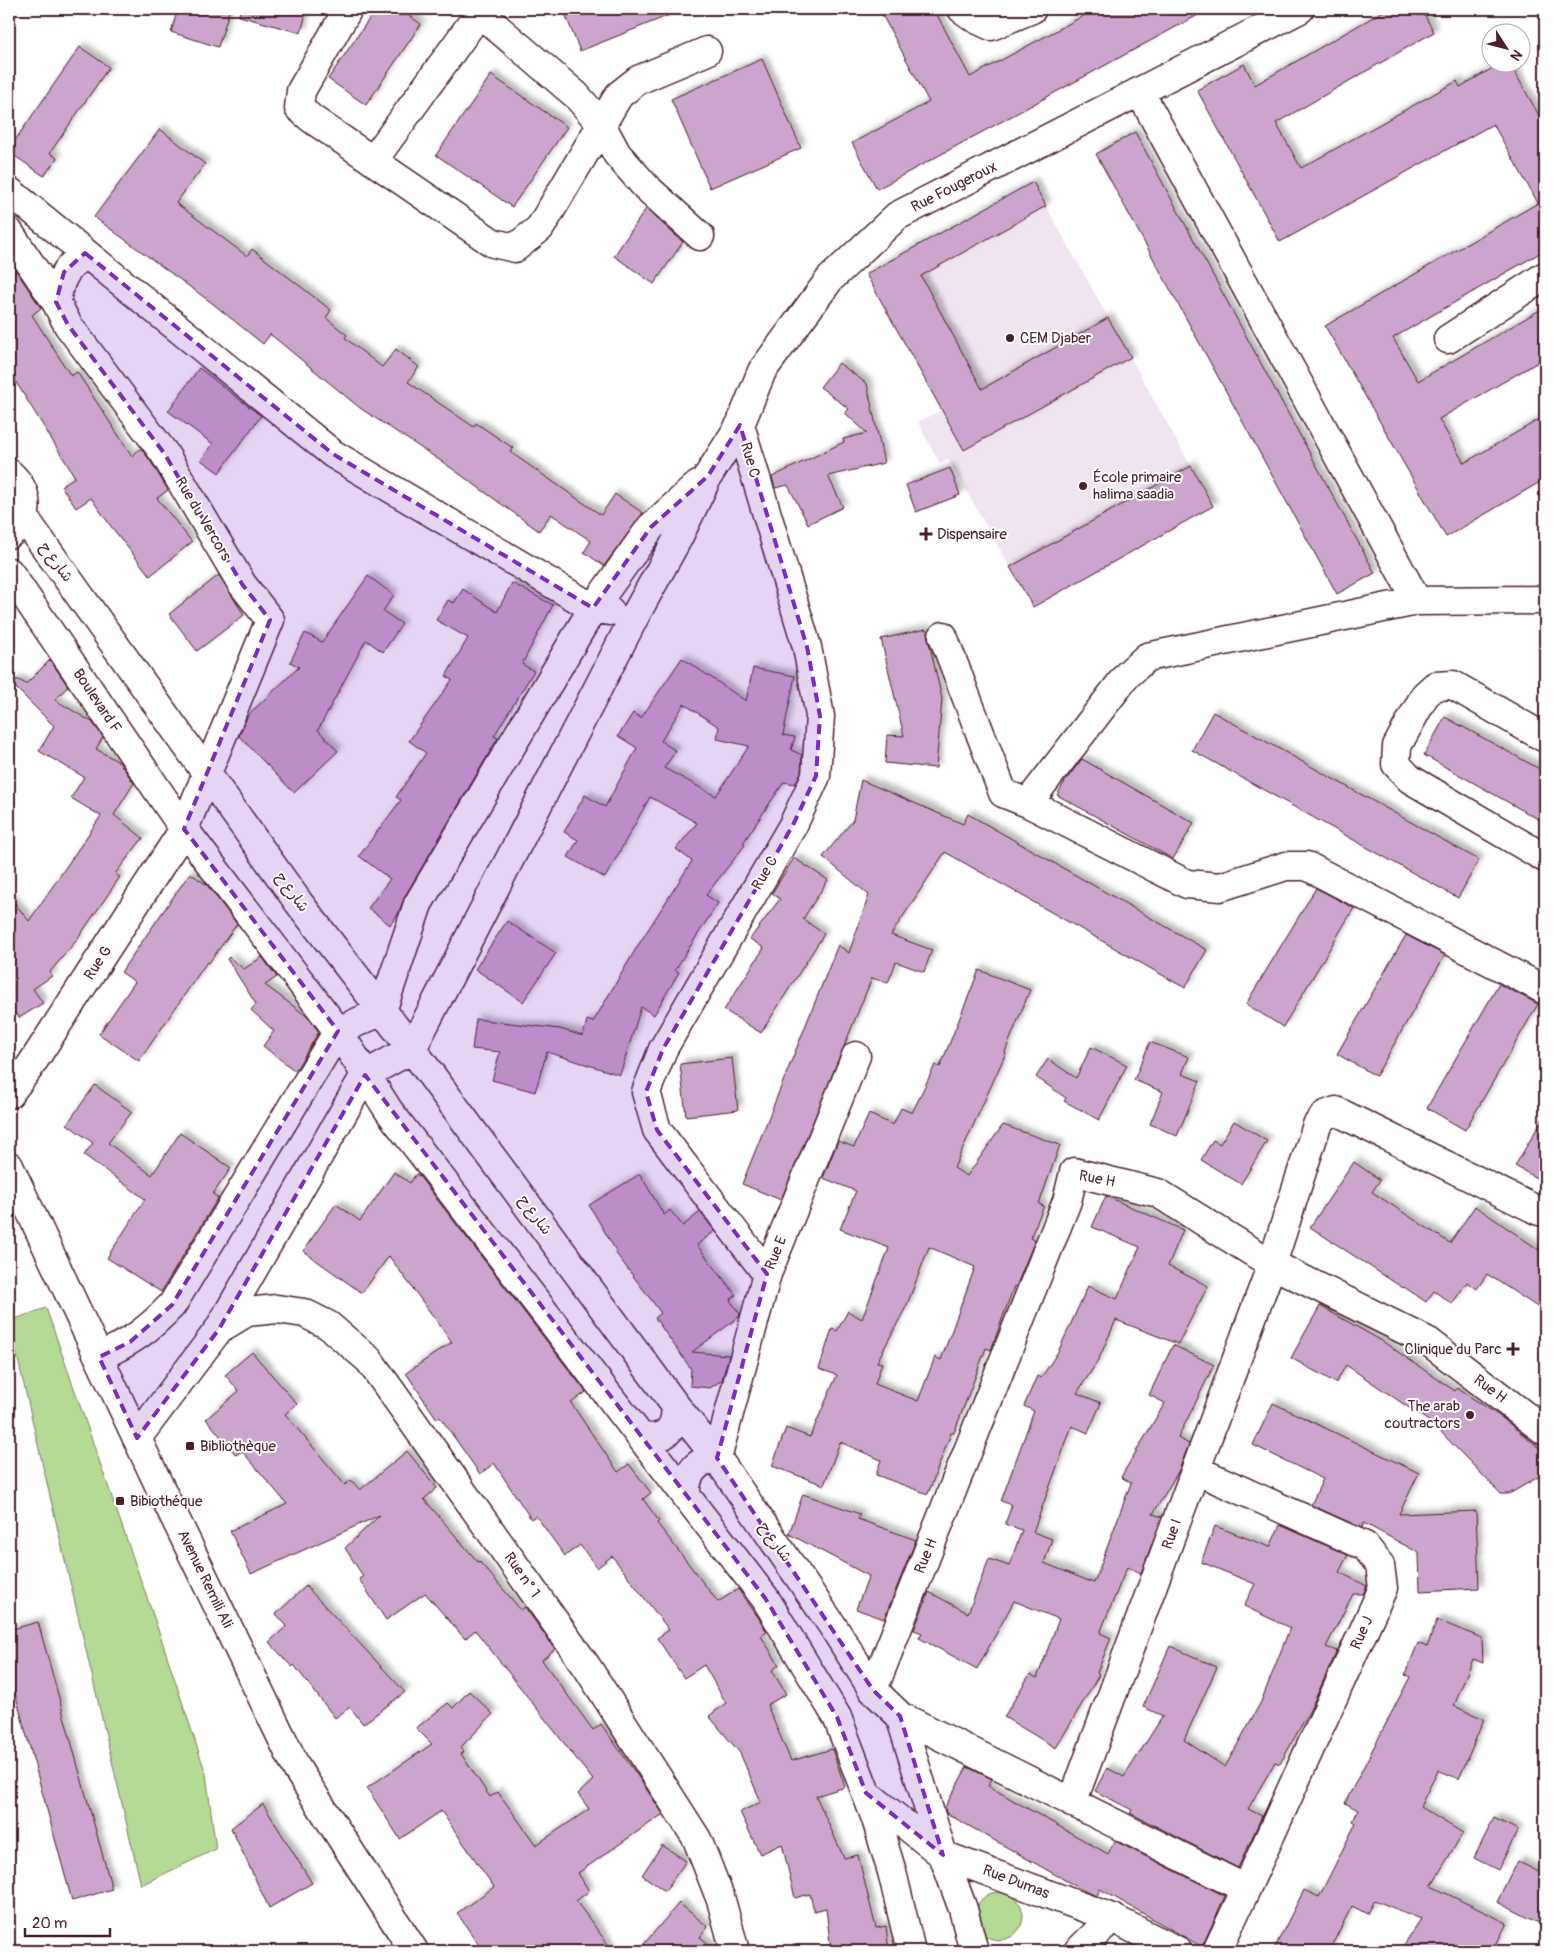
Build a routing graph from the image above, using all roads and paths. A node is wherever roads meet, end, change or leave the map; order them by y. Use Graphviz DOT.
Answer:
graph roads {
  1 [pos="348,9"];
  2 [pos="962,9"];
  3 [pos="1032,9"];
  4 [pos="1300,9"];
  5 [pos="478,11"];
  6 [pos="707,51"];
  7 [pos="1140,92"];
  8 [pos="601,124"];
  9 [pos="372,161"];
  10 [pos="9,190"];
  11 [pos="9,232"];
  12 [pos="700,236"];
  13 [pos="85,253"];
  14 [pos="1545,276"];
  15 [pos="56,302"];
  16 [pos="1448,339"];
  17 [pos="740,425"];
  18 [pos="9,473"];
  19 [pos="708,476"];
  20 [pos="16,525"];
  21 [pos="9,572"];
  22 [pos="1545,600"];
  23 [pos="1417,601"];
  24 [pos="593,608"];
  25 [pos="636,614"];
  26 [pos="943,636"];
  27 [pos="1545,738"];
  28 [pos="207,773"];
  29 [pos="1028,802"];
  30 [pos="184,829"];
  31 [pos="1545,858"];
  32 [pos="1545,990"];
  33 [pos="382,1010"];
  34 [pos="338,1031"];
  35 [pos="412,1048"];
  36 [pos="856,1056"];
  37 [pos="365,1076"];
  38 [pos="9,1094"];
  39 [pos="9,1166"];
  40 [pos="1545,1212"];
  41 [pos="1272,1264"];
  42 [pos="768,1274"];
  43 [pos="219,1329"];
  44 [pos="99,1357"];
  45 [pos="675,1405"];
  46 [pos="1545,1430"];
  47 [pos="640,1436"];
  48 [pos="137,1438"];
  49 [pos="717,1458"];
  50 [pos="1196,1470"];
  51 [pos="686,1494"];
  52 [pos="873,1690"];
  53 [pos="900,1716"];
  54 [pos="866,1793"];
  55 [pos="1072,1803"];
  56 [pos="943,1855"];
  57 [pos="1246,1889"];
  58 [pos="1112,1918"];
  59 [pos="414,1951"];
  60 [pos="735,1951"];
  61 [pos="911,1951"];
  62 [pos="974,1951"];
  63 [pos="1078,1951"];
  64 [pos="1178,1951"];
  65 [pos="1217,1951"];
  1 -- 9 [label="street"];
  2 -- 3 [label="street"];
  4 -- 7 [label="street, Rue Fougeroux"];
  5 -- 8 [label="street"];
  5 -- 9 [label="street"];
  6 -- 8 [label="street"];
  7 -- 17 [label="street, Rue Fougeroux"];
  7 -- 23 [label="street"];
  8 -- 9 [label="street"];
  8 -- 12 [label="street"];
  10 -- 13 [label="street"];
  11 -- 15 [label="street, Rue du Vercors"];
  13 -- 15 [label="street"];
  13 -- 24 [label="street"];
  14 -- 16 [label="street"];
  15 -- 28 [label="street, Rue du Vercors"];
  17 -- 19 [label="street, Rue Fougeroux"];
  17 -- 42 [label="street, Rue C"];
  18 -- 20 [label="street"];
  19 -- 24 [label="street"];
  19 -- 25 [label="street"];
  20 -- 28 [label="street, شارع ح"];
  21 -- 30 [label="street, Boulevard F"];
  22 -- 23 [label="street"];
  23 -- 29 [label="street"];
  24 -- 25 [label="street"];
  24 -- 33 [label="street"];
  25 -- 35 [label="street"];
  26 -- 29 [label="street"];
  27 -- 31 [label="street"];
  28 -- 30 [label="street, Rue du Vercors"];
  28 -- 33 [label="street, شارع ح"];
  29 -- 32 [label="street"];
  30 -- 34 [label="street, Boulevard F"];
  30 -- 38 [label="street, Rue G"];
  33 -- 34 [label="street"];
  33 -- 35 [label="street, شارع ح"];
  34 -- 37 [label="street, Boulevard F"];
  34 -- 44 [label="street"];
  35 -- 37 [label="street"];
  35 -- 45 [label="street, شارع ح"];
  36 -- 42 [label="street, Rue E"];
  37 -- 43 [label="street"];
  37 -- 47 [label="street, Boulevard F"];
  39 -- 44 [label="street, Avenue Remili Ali"];
  40 -- 41 [label="street, Rue I"];
  41 -- 46 [label="street, Rue H"];
  41 -- 50 [label="street, Rue I"];
  41 -- 52 [label="street, Rue H"];
  42 -- 49 [label="street, Rue E"];
  43 -- 48 [label="street"];
  43 -- 60 [label="street, Rue n° 1"];
  44 -- 48 [label="street, Avenue Remili Ali"];
  45 -- 47 [label="street"];
  45 -- 49 [label="street, شارع ح"];
  47 -- 51 [label="street, Boulevard F"];
  48 -- 59 [label="street, Avenue Remili Ali"];
  49 -- 51 [label="street"];
  49 -- 52 [label="street, شارع ح"];
  50 -- 55 [label="street, Rue I"];
  50 -- 57 [label="street, Rue J"];
  51 -- 54 [label="street, Boulevard F"];
  52 -- 53 [label="street, شارع ح"];
  53 -- 55 [label="street"];
  53 -- 56 [label="street, شارع ح"];
  54 -- 56 [label="street, Rue Dumas"];
  54 -- 61 [label="street, Boulevard F"];
  55 -- 57 [label="street"];
  56 -- 58 [label="street, Rue Dumas"];
  56 -- 62 [label="street, شارع ح"];
  57 -- 65 [label="street, Rue J"];
  58 -- 63 [label="street"];
  58 -- 64 [label="street, Rue Dumas"];
}
